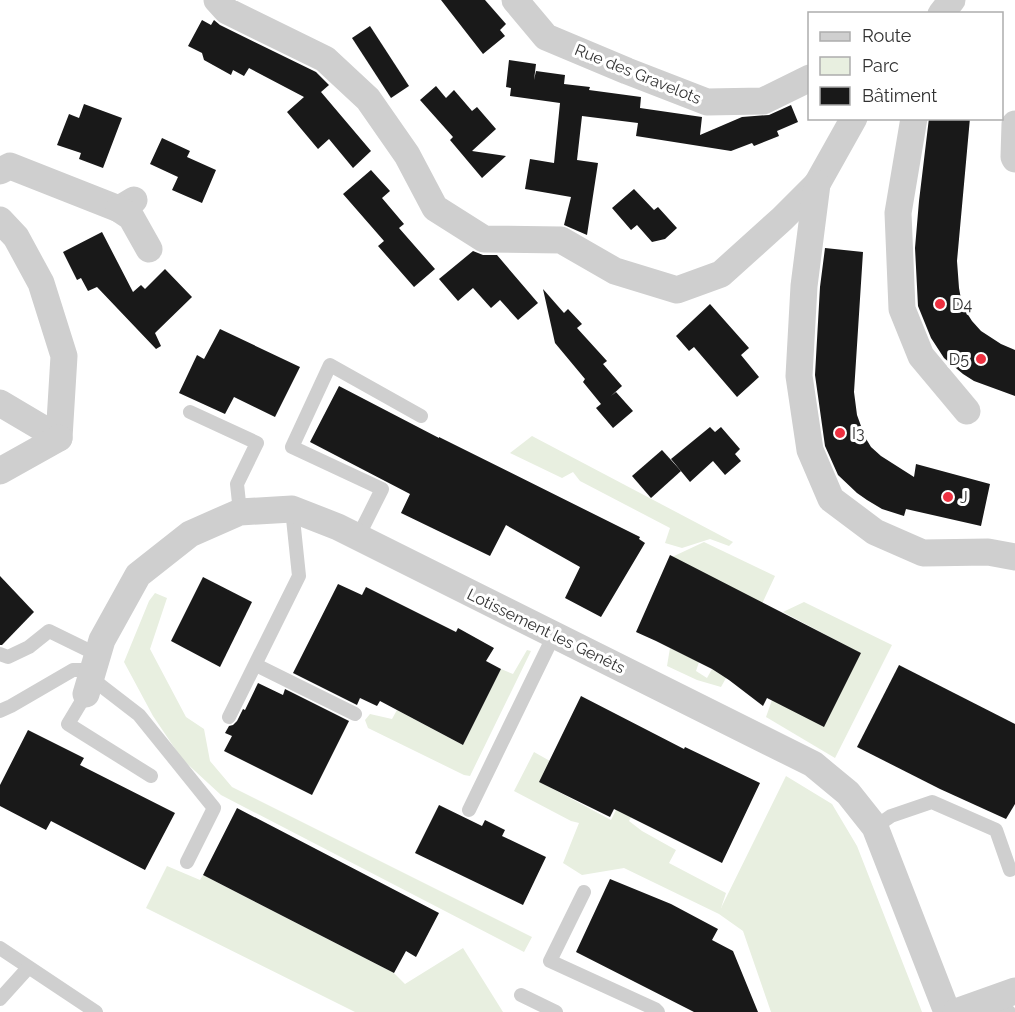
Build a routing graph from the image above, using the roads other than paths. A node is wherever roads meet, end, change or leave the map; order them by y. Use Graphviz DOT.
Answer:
graph roads {
  1 [pos="217,0"];
  2 [pos="515,0"];
  3 [pos="952,0"];
  4 [pos="943,12"];
  5 [pos="808,79"];
  6 [pos="853,120"];
  7 [pos="914,120"];
  8 [pos="1015,124"];
  9 [pos="1015,159"];
  10 [pos="0,171"];
  11 [pos="817,184"];
  12 [pos="0,220"];
  13 [pos="149,249"];
  14 [pos="0,403"];
  15 [pos="967,411"];
  16 [pos="190,412"];
  17 [pos="421,416"];
  18 [pos="59,438"];
  19 [pos="0,471"];
  20 [pos="292,509"];
  21 [pos="240,512"];
  22 [pos="358,537"];
  23 [pos="1015,557"];
  24 [pos="554,635"];
  25 [pos="0,654"];
  26 [pos="256,665"];
  27 [pos="92,674"];
  28 [pos="0,711"];
  29 [pos="355,714"];
  30 [pos="229,717"];
  31 [pos="151,776"];
  32 [pos="469,810"];
  33 [pos="875,827"];
  34 [pos="187,862"];
  35 [pos="1010,870"];
  36 [pos="584,892"];
  37 [pos="0,948"];
  38 [pos="28,968"];
  39 [pos="1015,991"];
  40 [pos="521,995"];
  41 [pos="0,999"];
  42 [pos="999,1007"];
  43 [pos="96,1012"];
  44 [pos="556,1012"];
  45 [pos="658,1012"];
  46 [pos="947,1012"];
  47 [pos="956,1012"];
  1 -- 11 [label="street"];
  2 -- 5 [label="street, Rue des Gravelots"];
  3 -- 4 [label="street"];
  6 -- 11 [label="street"];
  7 -- 15 [label="street"];
  8 -- 9 [label="street"];
  10 -- 13 [label="street"];
  11 -- 23 [label="street"];
  12 -- 18 [label="street"];
  14 -- 18 [label="street"];
  16 -- 21 [label="lane"];
  17 -- 22 [label="lane"];
  18 -- 19 [label="street"];
  20 -- 21 [label="street, Lotissement les Genêts"];
  20 -- 22 [label="street, Lotissement les Genêts"];
  20 -- 26 [label="lane"];
  21 -- 27 [label="street, Lotissement les Genêts"];
  22 -- 24 [label="street, Lotissement les Genêts"];
  24 -- 32 [label="lane"];
  24 -- 33 [label="street, Lotissement les Genêts"];
  25 -- 27 [label="lane"];
  26 -- 29 [label="lane"];
  26 -- 30 [label="lane"];
  27 -- 28 [label="lane"];
  27 -- 31 [label="lane"];
  27 -- 34 [label="lane"];
  33 -- 35 [label="lane"];
  33 -- 46 [label="street, Lotissement les Genêts"];
  36 -- 45 [label="lane"];
  37 -- 38 [label="lane"];
  38 -- 41 [label="lane"];
  38 -- 43 [label="lane"];
  39 -- 42 [label="street"];
  40 -- 44 [label="lane"];
  42 -- 47 [label="street"];
}
